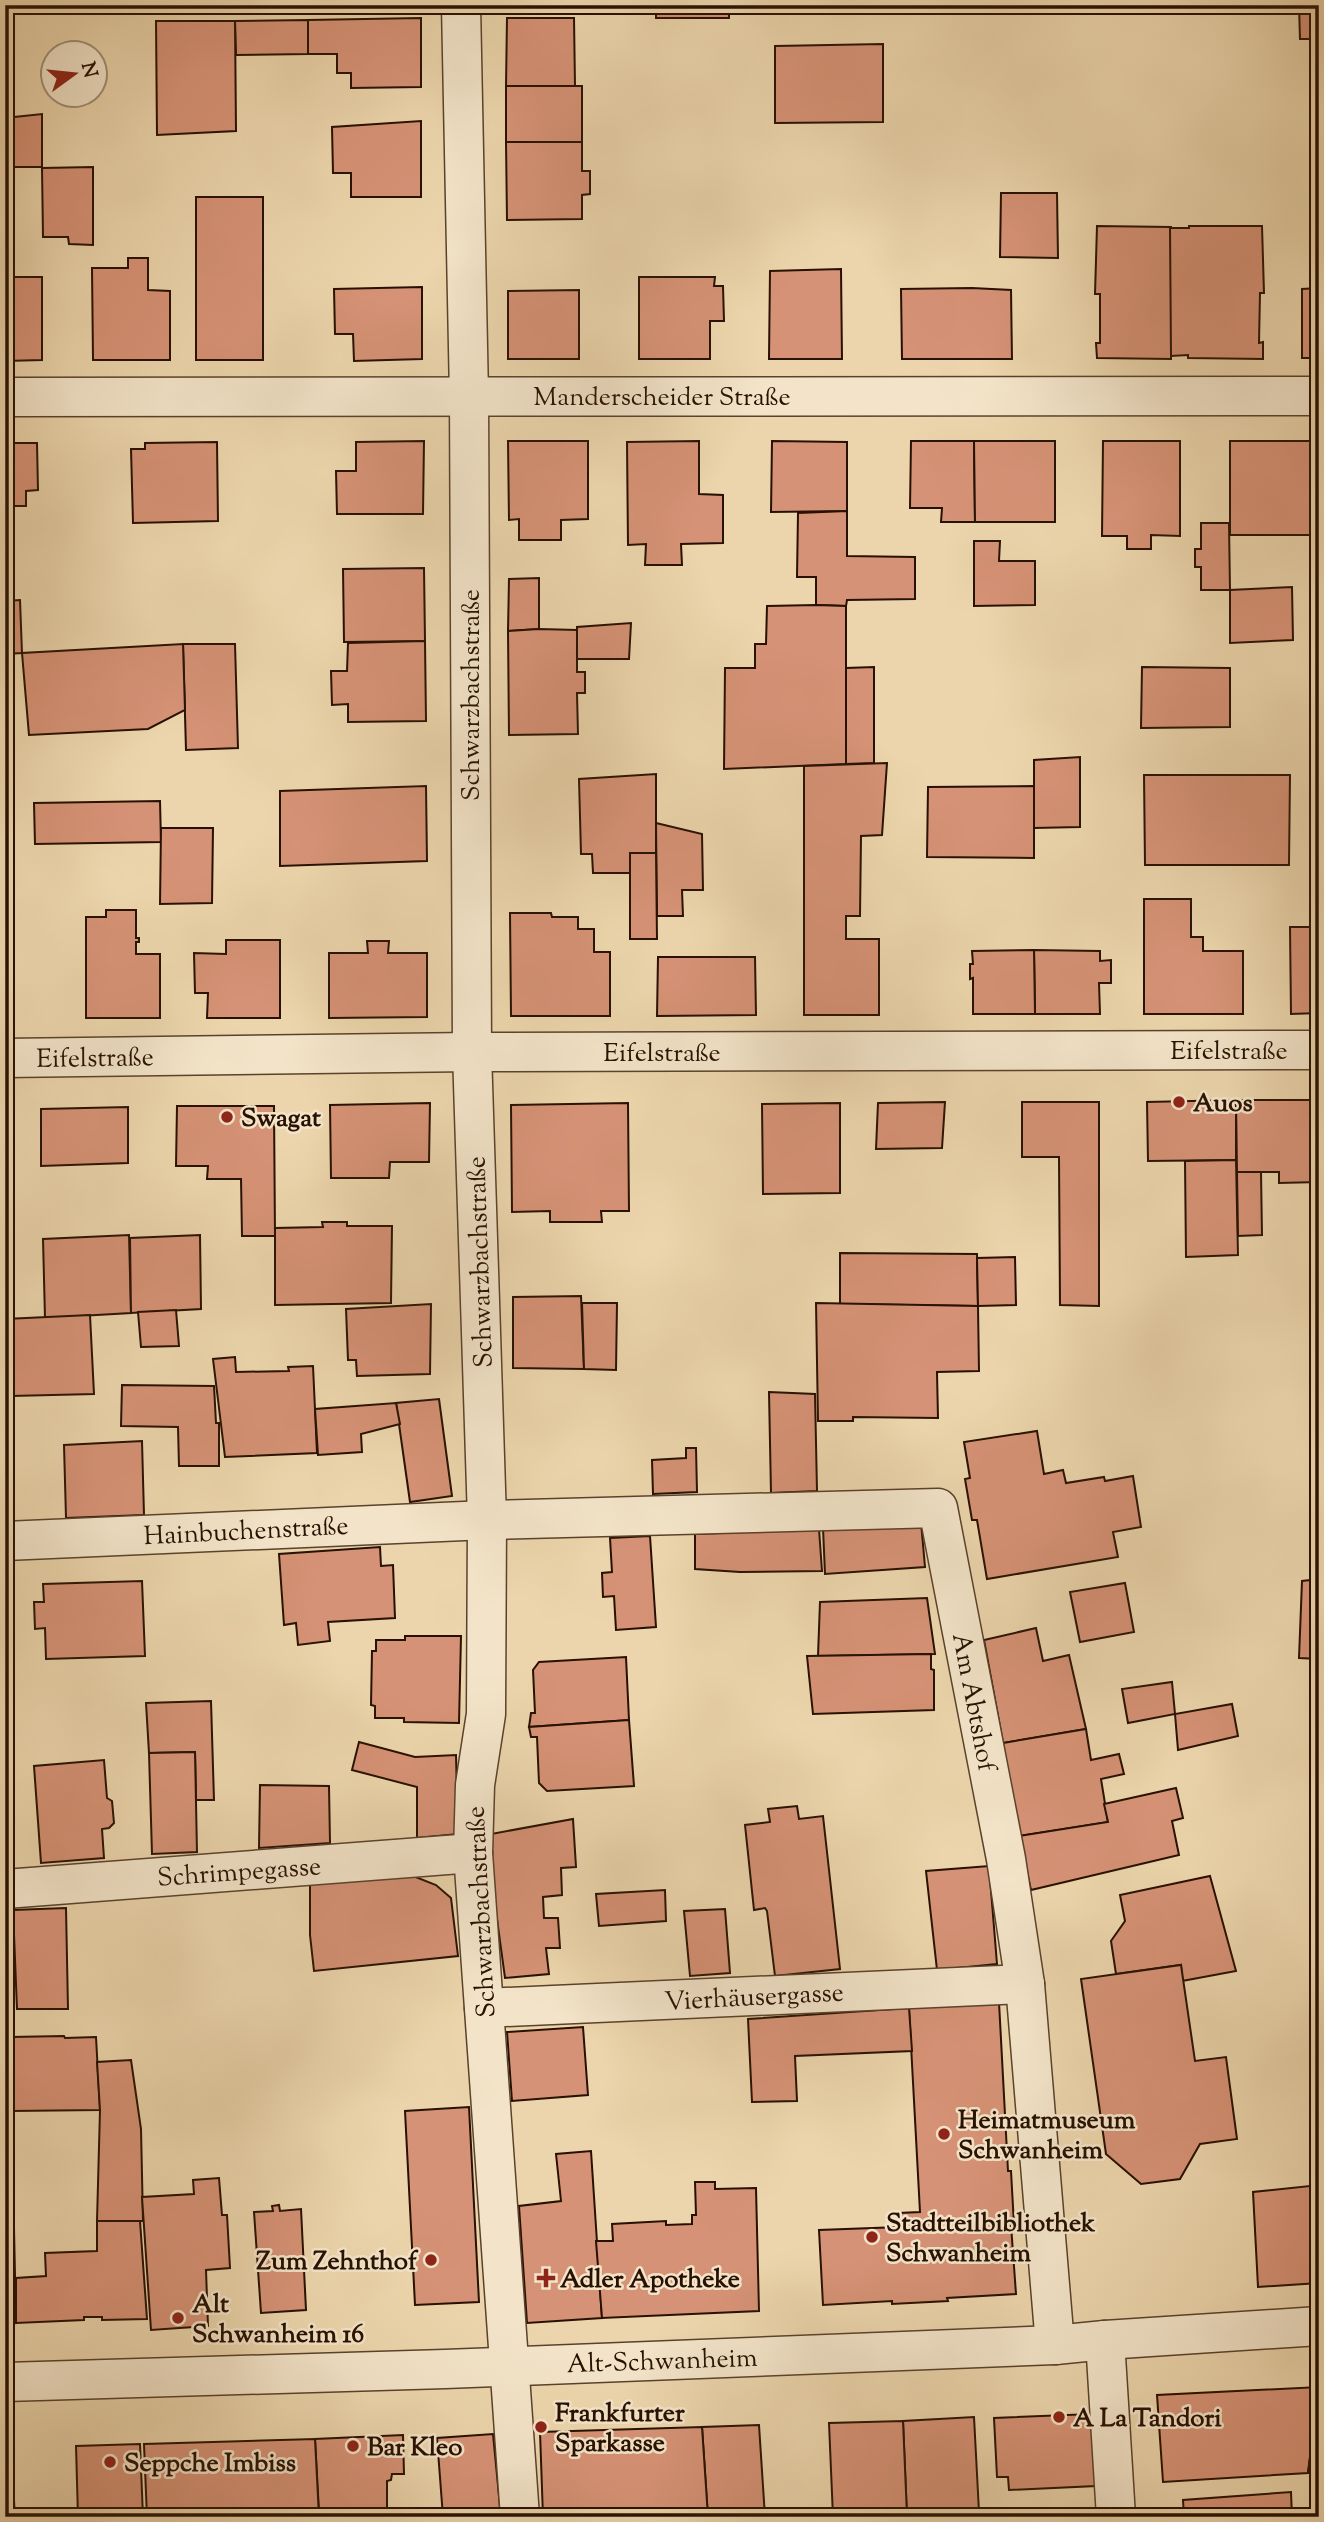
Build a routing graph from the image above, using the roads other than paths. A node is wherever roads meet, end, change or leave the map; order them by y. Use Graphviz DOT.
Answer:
graph roads {
  1 [pos="461,5"];
  2 [pos="469,396"];
  3 [pos="1319,396"];
  4 [pos="5,397"];
  5 [pos="1319,1050"];
  6 [pos="472,1052"];
  7 [pos="5,1058"];
  8 [pos="487,1520"];
  9 [pos="5,1541"];
  10 [pos="473,1853"];
  11 [pos="5,1889"];
  12 [pos="1024,1984"];
  13 [pos="484,2008"];
  14 [pos="1319,2326"];
  15 [pos="1105,2340"];
  16 [pos="1055,2346"];
  17 [pos="508,2366"];
  18 [pos="5,2382"];
  19 [pos="520,2517"];
  20 [pos="1116,2517"];
  1 -- 2 [label="street, Schwarzbachstraße"];
  2 -- 3 [label="street, Manderscheider Straße"];
  2 -- 4 [label="street, Manderscheider Straße"];
  2 -- 6 [label="street, Schwarzbachstraße"];
  5 -- 6 [label="street, Eifelstraße"];
  6 -- 7 [label="street, Eifelstraße"];
  6 -- 8 [label="street, Schwarzbachstraße"];
  8 -- 9 [label="street, Hainbuchenstraße"];
  8 -- 10 [label="street, Schwarzbachstraße"];
  8 -- 12 [label="street, Am Abtshof"];
  10 -- 11 [label="street, Schrimpegasse"];
  10 -- 13 [label="street, Schwarzbachstraße"];
  12 -- 13 [label="street, Vierhäusergasse"];
  12 -- 16 [label="street, Am Abtshof"];
  13 -- 17 [label="street, Schwarzbachstraße"];
  14 -- 15 [label="street, Alt-Schwanheim"];
  15 -- 16 [label="street, Alt-Schwanheim"];
  15 -- 20 [label="street"];
  16 -- 17 [label="street, Alt-Schwanheim"];
  17 -- 18 [label="street, Alt-Schwanheim"];
  17 -- 19 [label="street, Schwarzbachstraße"];
}
